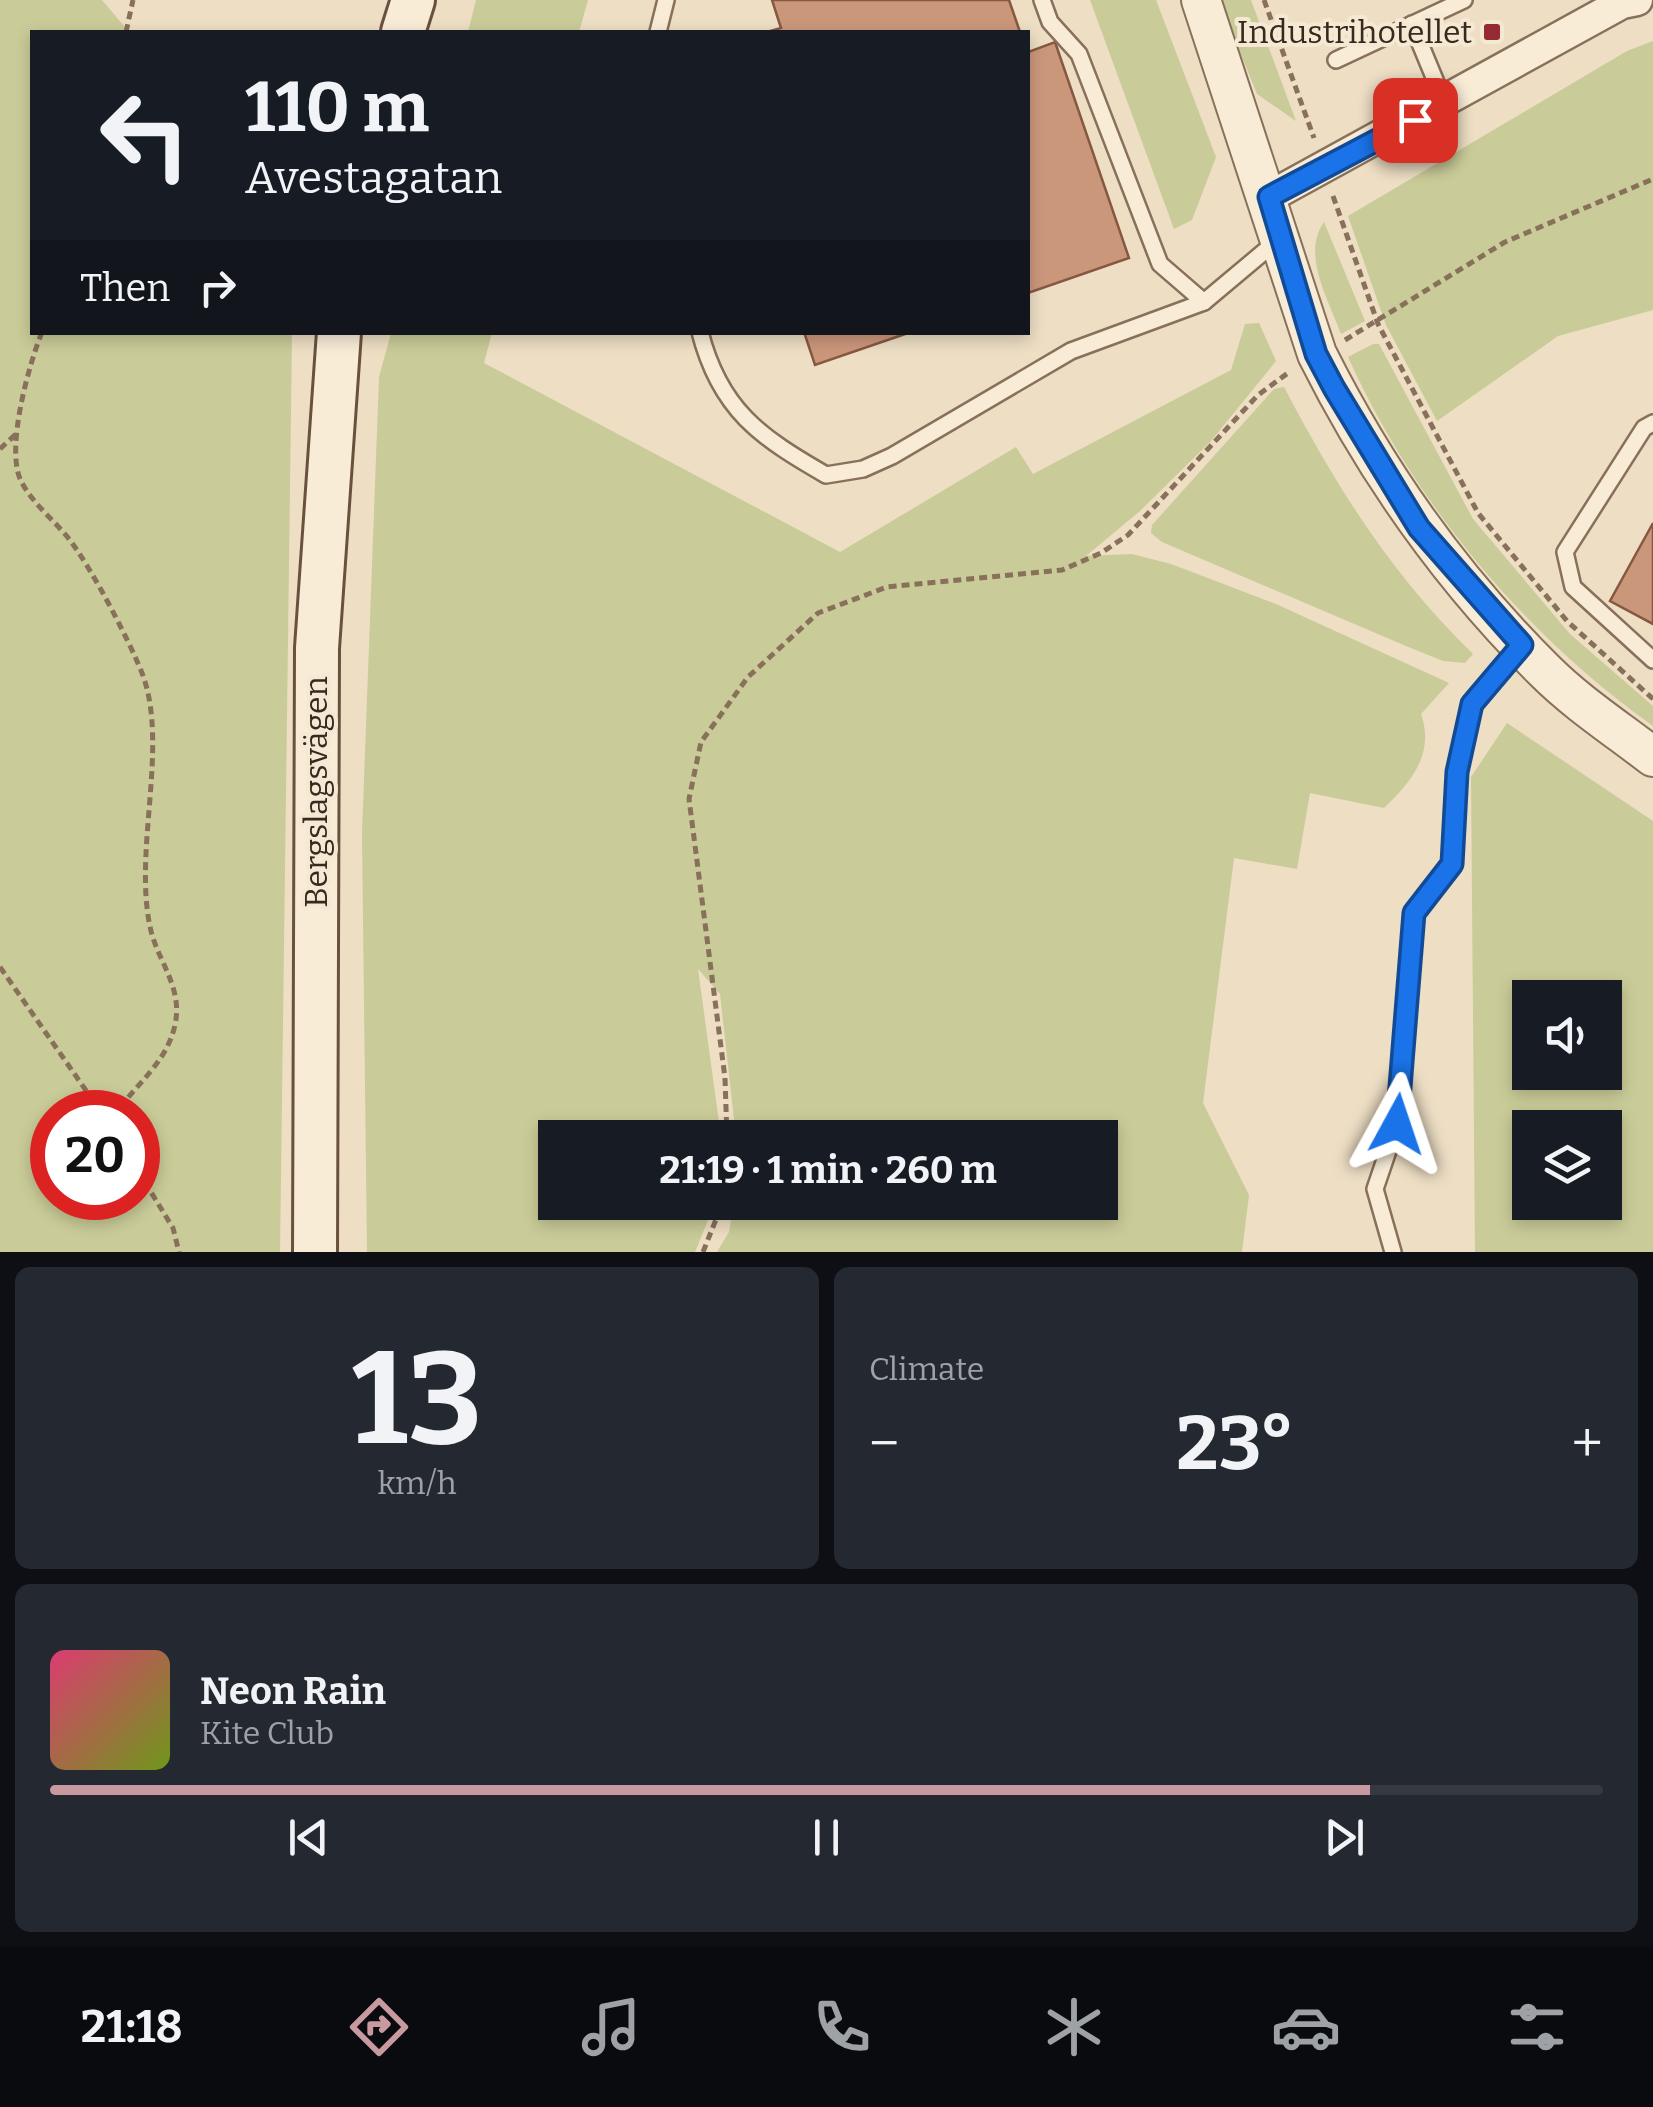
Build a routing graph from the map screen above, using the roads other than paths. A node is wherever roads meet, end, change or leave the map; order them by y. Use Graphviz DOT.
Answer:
graph roads {
  1 [pos="413,0"];
  2 [pos="666,0"];
  3 [pos="1042,0"];
  4 [pos="1202,0"];
  5 [pos="1464,0"];
  6 [pos="1637,0"];
  7 [pos="1412,24"];
  8 [pos="404,30"];
  9 [pos="658,30"];
  10 [pos="1336,60"];
  11 [pos="1445,104"];
  12 [pos="1269,197"];
  13 [pos="1281,238"];
  14 [pos="1204,302"];
  15 [pos="339,335"];
  16 [pos="701,335"];
  17 [pos="1653,424"];
  18 [pos="1522,645"];
  19 [pos="1653,660"];
  20 [pos="1653,757"];
  21 [pos="314,1252"];
  22 [pos="1393,1252"];
  1 -- 8 [label="main road"];
  2 -- 9 [label="lane"];
  3 -- 14 [label="lane"];
  4 -- 12 [label="street"];
  5 -- 7 [label="lane"];
  6 -- 11 [label="street"];
  7 -- 10 [label="lane"];
  7 -- 11 [label="lane"];
  11 -- 12 [label="street"];
  12 -- 13 [label="street"];
  13 -- 14 [label="lane"];
  13 -- 18 [label="street"];
  14 -- 16 [label="lane"];
  15 -- 21 [label="main road, Bergslagsvägen"];
  17 -- 19 [label="lane"];
  18 -- 20 [label="street"];
  18 -- 22 [label="lane"];
}
